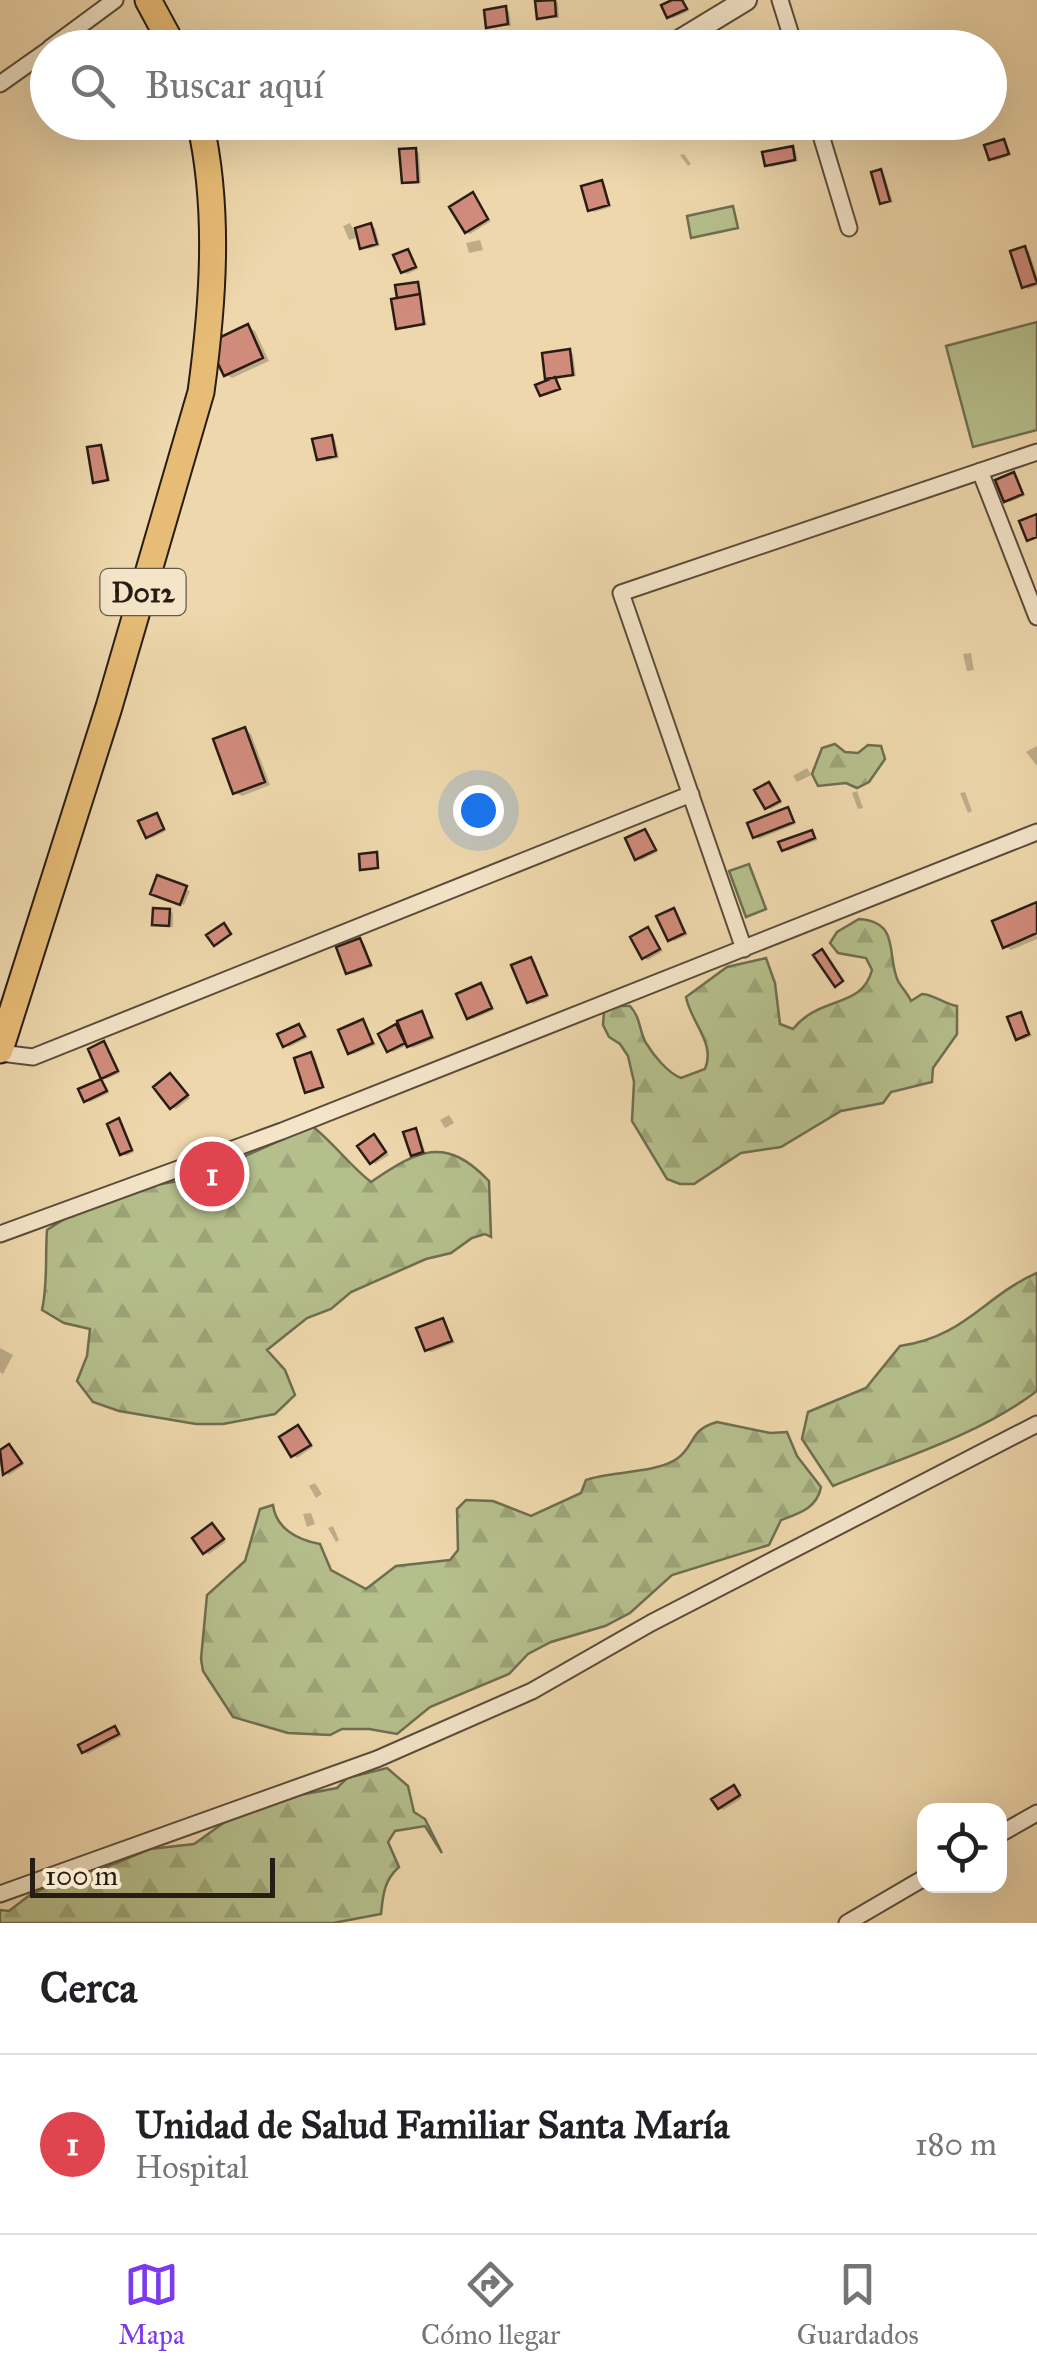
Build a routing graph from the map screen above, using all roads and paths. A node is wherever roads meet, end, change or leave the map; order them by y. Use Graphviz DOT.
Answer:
graph roads {
  1 [pos="115,0"];
  2 [pos="148,0"];
  3 [pos="746,0"];
  4 [pos="780,0"];
  5 [pos="74,30"];
  6 [pos="164,30"];
  7 [pos="697,30"];
  8 [pos="789,30"];
  9 [pos="30,62"];
  10 [pos="0,84"];
  11 [pos="204,140"];
  12 [pos="823,140"];
  13 [pos="850,228"];
  14 [pos="1037,452"];
  15 [pos="980,472"];
  16 [pos="1037,617"];
  17 [pos="690,794"];
  18 [pos="1037,832"];
  19 [pos="744,949"];
  20 [pos="0,1052"];
  21 [pos="0,1234"];
  22 [pos="1037,1424"];
  23 [pos="1037,1813"];
  24 [pos="1007,1830"];
  25 [pos="917,1882"];
  26 [pos="0,1894"];
  27 [pos="847,1923"];
  1 -- 5 [label="street"];
  2 -- 6 [label="main road"];
  3 -- 7 [label="street"];
  4 -- 8 [label="street"];
  9 -- 10 [label="street"];
  11 -- 20 [label="main road, D012"];
  12 -- 13 [label="street"];
  14 -- 15 [label="street"];
  15 -- 16 [label="street"];
  15 -- 17 [label="street"];
  17 -- 19 [label="street"];
  17 -- 20 [label="street"];
  18 -- 19 [label="street"];
  19 -- 21 [label="street"];
  22 -- 26 [label="street"];
  23 -- 24 [label="street"];
  25 -- 27 [label="street"];
}
